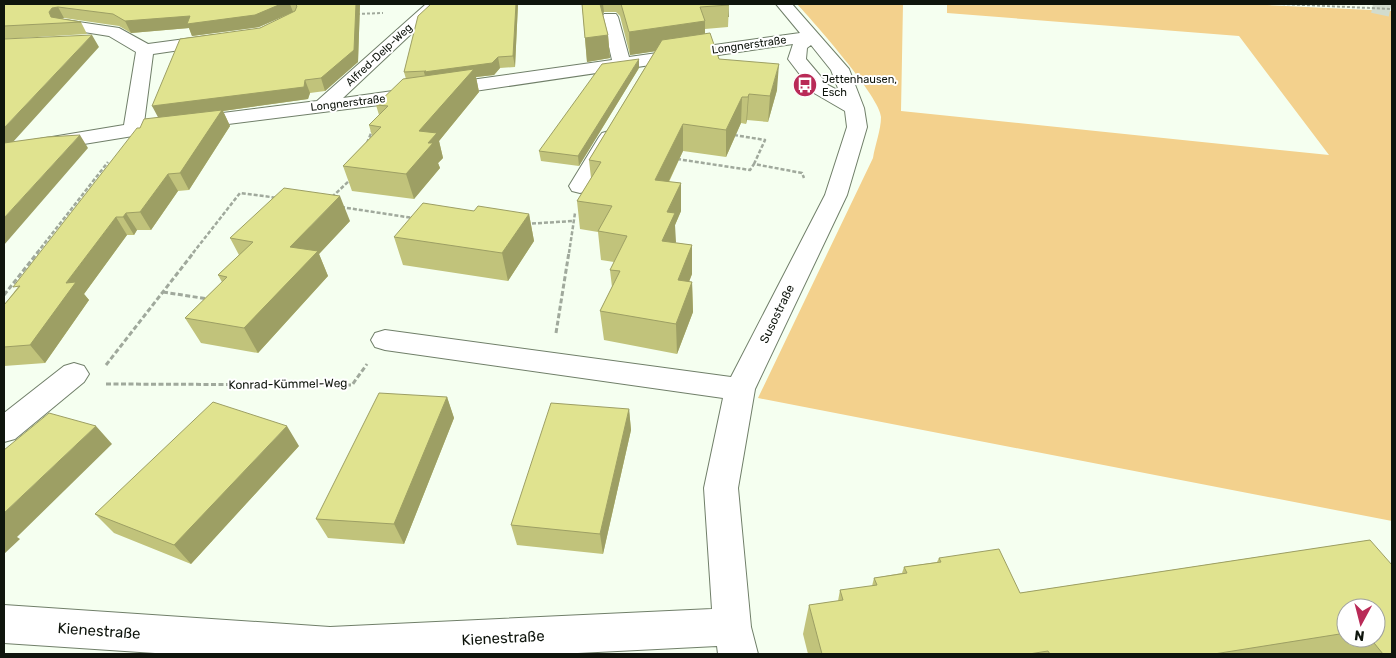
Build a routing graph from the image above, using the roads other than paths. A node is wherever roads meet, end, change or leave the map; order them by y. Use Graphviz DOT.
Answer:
graph roads {
  1 [pos="784,4"];
  2 [pos="430,8"];
  3 [pos="610,17"];
  4 [pos="65,34"];
  5 [pos="812,36"];
  6 [pos="228,38"];
  7 [pos="145,50"];
  8 [pos="656,59"];
  9 [pos="622,64"];
  10 [pos="642,82"];
  11 [pos="323,106"];
  12 [pos="619,121"];
  13 [pos="133,130"];
  14 [pos="4,150"];
  15 [pos="580,186"];
  16 [pos="385,340"];
  17 [pos="83,379"];
  18 [pos="740,389"];
  19 [pos="4,430"];
  20 [pos="4,624"];
  21 [pos="735,641"];
  1 -- 5 [label="street, Susostraße"];
  2 -- 11 [label="street, Alfred-Delp-Weg"];
  3 -- 9 [label="street"];
  4 -- 7 [label="street"];
  5 -- 8 [label="street, Longnerstraße"];
  5 -- 18 [label="street, Susostraße"];
  6 -- 7 [label="street"];
  7 -- 13 [label="street"];
  8 -- 9 [label="street, Longnerstraße"];
  8 -- 10 [label="street"];
  9 -- 11 [label="street, Longnerstraße"];
  11 -- 13 [label="street, Longnerstraße"];
  12 -- 15 [label="street"];
  13 -- 14 [label="street, Longnerstraße"];
  16 -- 18 [label="street"];
  17 -- 19 [label="street"];
  18 -- 21 [label="street, Susostraße"];
  20 -- 21 [label="street, Kienestraße"];
}
